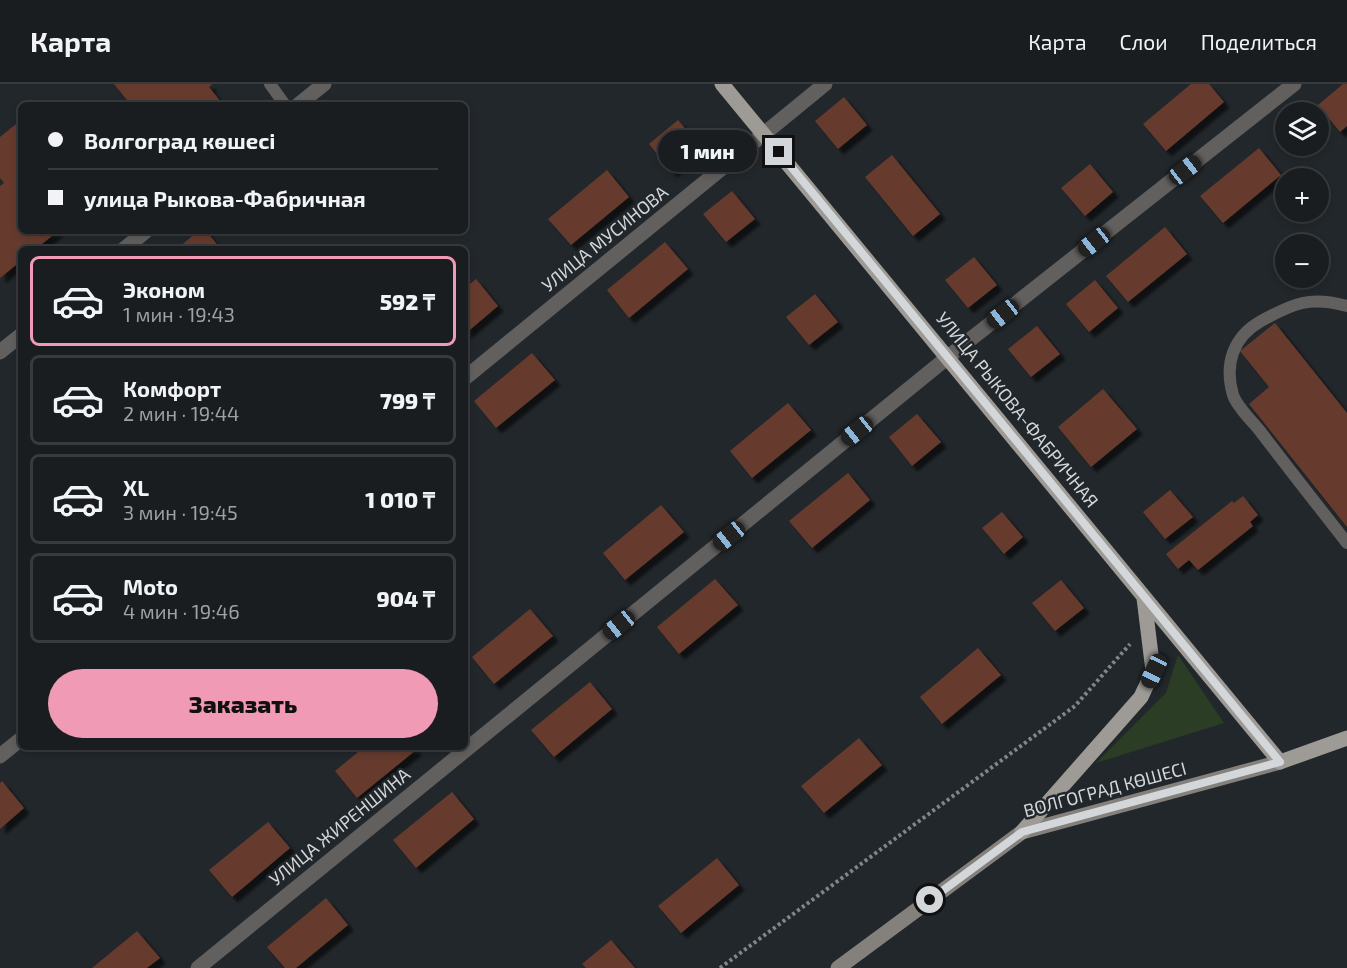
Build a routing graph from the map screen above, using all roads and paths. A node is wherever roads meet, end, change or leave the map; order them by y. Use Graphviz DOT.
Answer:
graph roads {
  1 [pos="270,84"];
  2 [pos="324,84"];
  3 [pos="722,84"];
  4 [pos="825,84"];
  5 [pos="1294,84"];
  6 [pos="283,102"];
  7 [pos="302,102"];
  8 [pos="765,135"];
  9 [pos="142,234"];
  10 [pos="128,246"];
  11 [pos="1347,306"];
  12 [pos="18,337"];
  13 [pos="0,352"];
  14 [pos="948,357"];
  15 [pos="468,376"];
  16 [pos="1347,543"];
  17 [pos="1143,596"];
  18 [pos="1148,623"];
  19 [pos="1347,738"];
  20 [pos="18,741"];
  21 [pos="468,748"];
  22 [pos="466,750"];
  23 [pos="0,756"];
  24 [pos="1280,762"];
  25 [pos="1022,832"];
  26 [pos="198,968"];
  27 [pos="720,968"];
  28 [pos="838,968"];
  1 -- 6 [label="lane"];
  2 -- 7 [label="street"];
  3 -- 8 [label="main road, УЛИЦА РЫКОВА-ФАБРИЧНАЯ"];
  4 -- 8 [label="street, УЛИЦА МУСИНОВА"];
  5 -- 14 [label="street, УЛИЦА ЖИРЕНШИНА"];
  8 -- 14 [label="main road, УЛИЦА РЫКОВА-ФАБРИЧНАЯ"];
  8 -- 15 [label="street, УЛИЦА МУСИНОВА"];
  9 -- 10 [label="street"];
  11 -- 16 [label="lane"];
  12 -- 13 [label="street"];
  14 -- 17 [label="main road, УЛИЦА РЫКОВА-ФАБРИЧНАЯ"];
  14 -- 21 [label="street, УЛИЦА ЖИРЕНШИНА"];
  17 -- 18 [label="main road"];
  17 -- 24 [label="main road, УЛИЦА РЫКОВА-ФАБРИЧНАЯ"];
  18 -- 25 [label="main road"];
  18 -- 27 [label="path"];
  19 -- 24 [label="main road, ВОЛГОГРАД КӨШЕСІ"];
  20 -- 23 [label="street"];
  22 -- 26 [label="street, УЛИЦА ЖИРЕНШИНА"];
  24 -- 25 [label="main road, ВОЛГОГРАД КӨШЕСІ"];
  25 -- 28 [label="main road, ВОЛГОГРАД КӨШЕСІ"];
}
